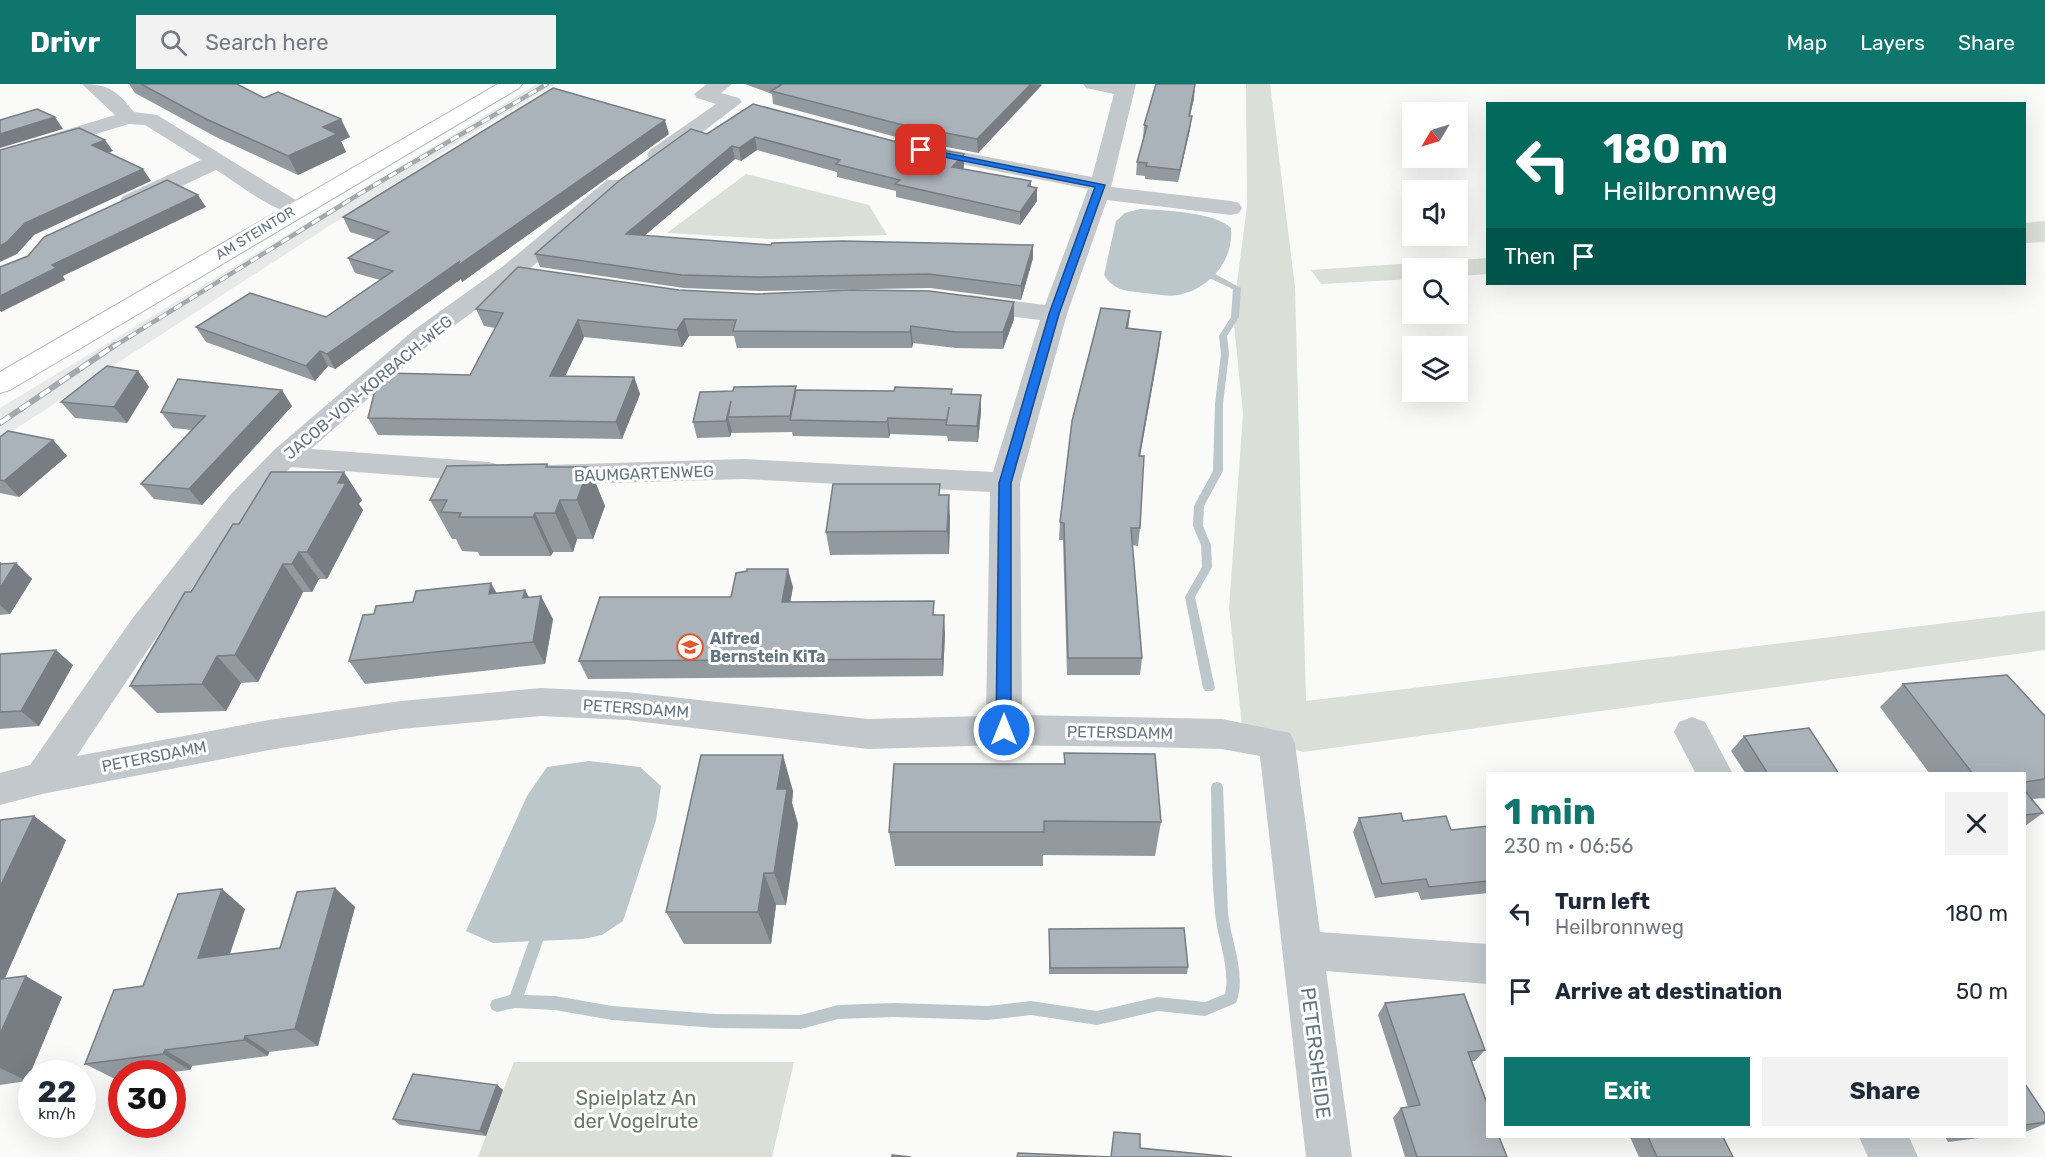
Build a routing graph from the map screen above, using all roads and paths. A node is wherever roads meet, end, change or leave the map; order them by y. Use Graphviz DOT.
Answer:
graph roads {
  1 [pos="92,84"];
  2 [pos="512,84"];
  3 [pos="1093,84"];
  4 [pos="1126,87"];
  5 [pos="735,98"];
  6 [pos="128,118"];
  7 [pos="899,146"];
  8 [pos="0,157"];
  9 [pos="218,161"];
  10 [pos="1100,189"];
  11 [pos="115,208"];
  12 [pos="297,208"];
  13 [pos="1231,208"];
  14 [pos="511,272"];
  15 [pos="547,277"];
  16 [pos="952,301"];
  17 [pos="1054,314"];
  18 [pos="0,384"];
  19 [pos="284,457"];
  20 [pos="1005,483"];
  21 [pos="1004,730"];
  22 [pos="1692,732"];
  23 [pos="1278,744"];
  24 [pos="1714,772"];
  25 [pos="42,778"];
  26 [pos="0,789"];
  27 [pos="1302,950"];
  28 [pos="1486,964"];
  29 [pos="1883,1138"];
  30 [pos="1329,1157"];
  31 [pos="1895,1157"];
  1 -- 6 [label="street"];
  2 -- 12 [label="street, AM STEINTOR"];
  3 -- 4 [label="street"];
  4 -- 10 [label="street"];
  5 -- 14 [label="street, JACOB-VON-KORBACH-WEG"];
  6 -- 8 [label="street"];
  6 -- 9 [label="street"];
  7 -- 10 [label="street"];
  9 -- 11 [label="street"];
  9 -- 12 [label="street"];
  10 -- 13 [label="street"];
  10 -- 17 [label="street"];
  12 -- 18 [label="street, AM STEINTOR"];
  14 -- 15 [label="street"];
  14 -- 19 [label="street, JACOB-VON-KORBACH-WEG"];
  16 -- 17 [label="street"];
  17 -- 20 [label="street"];
  19 -- 20 [label="street, BAUMGARTENWEG"];
  19 -- 25 [label="street, JACOB-VON-KORBACH-WEG"];
  20 -- 21 [label="street"];
  21 -- 23 [label="street, PETERSDAMM"];
  21 -- 25 [label="street, PETERSDAMM"];
  22 -- 24 [label="street"];
  23 -- 27 [label="street, PETERSHEIDE"];
  25 -- 26 [label="street, PETERSDAMM"];
  27 -- 28 [label="street"];
  27 -- 30 [label="street, PETERSHEIDE"];
  29 -- 31 [label="street"];
}
